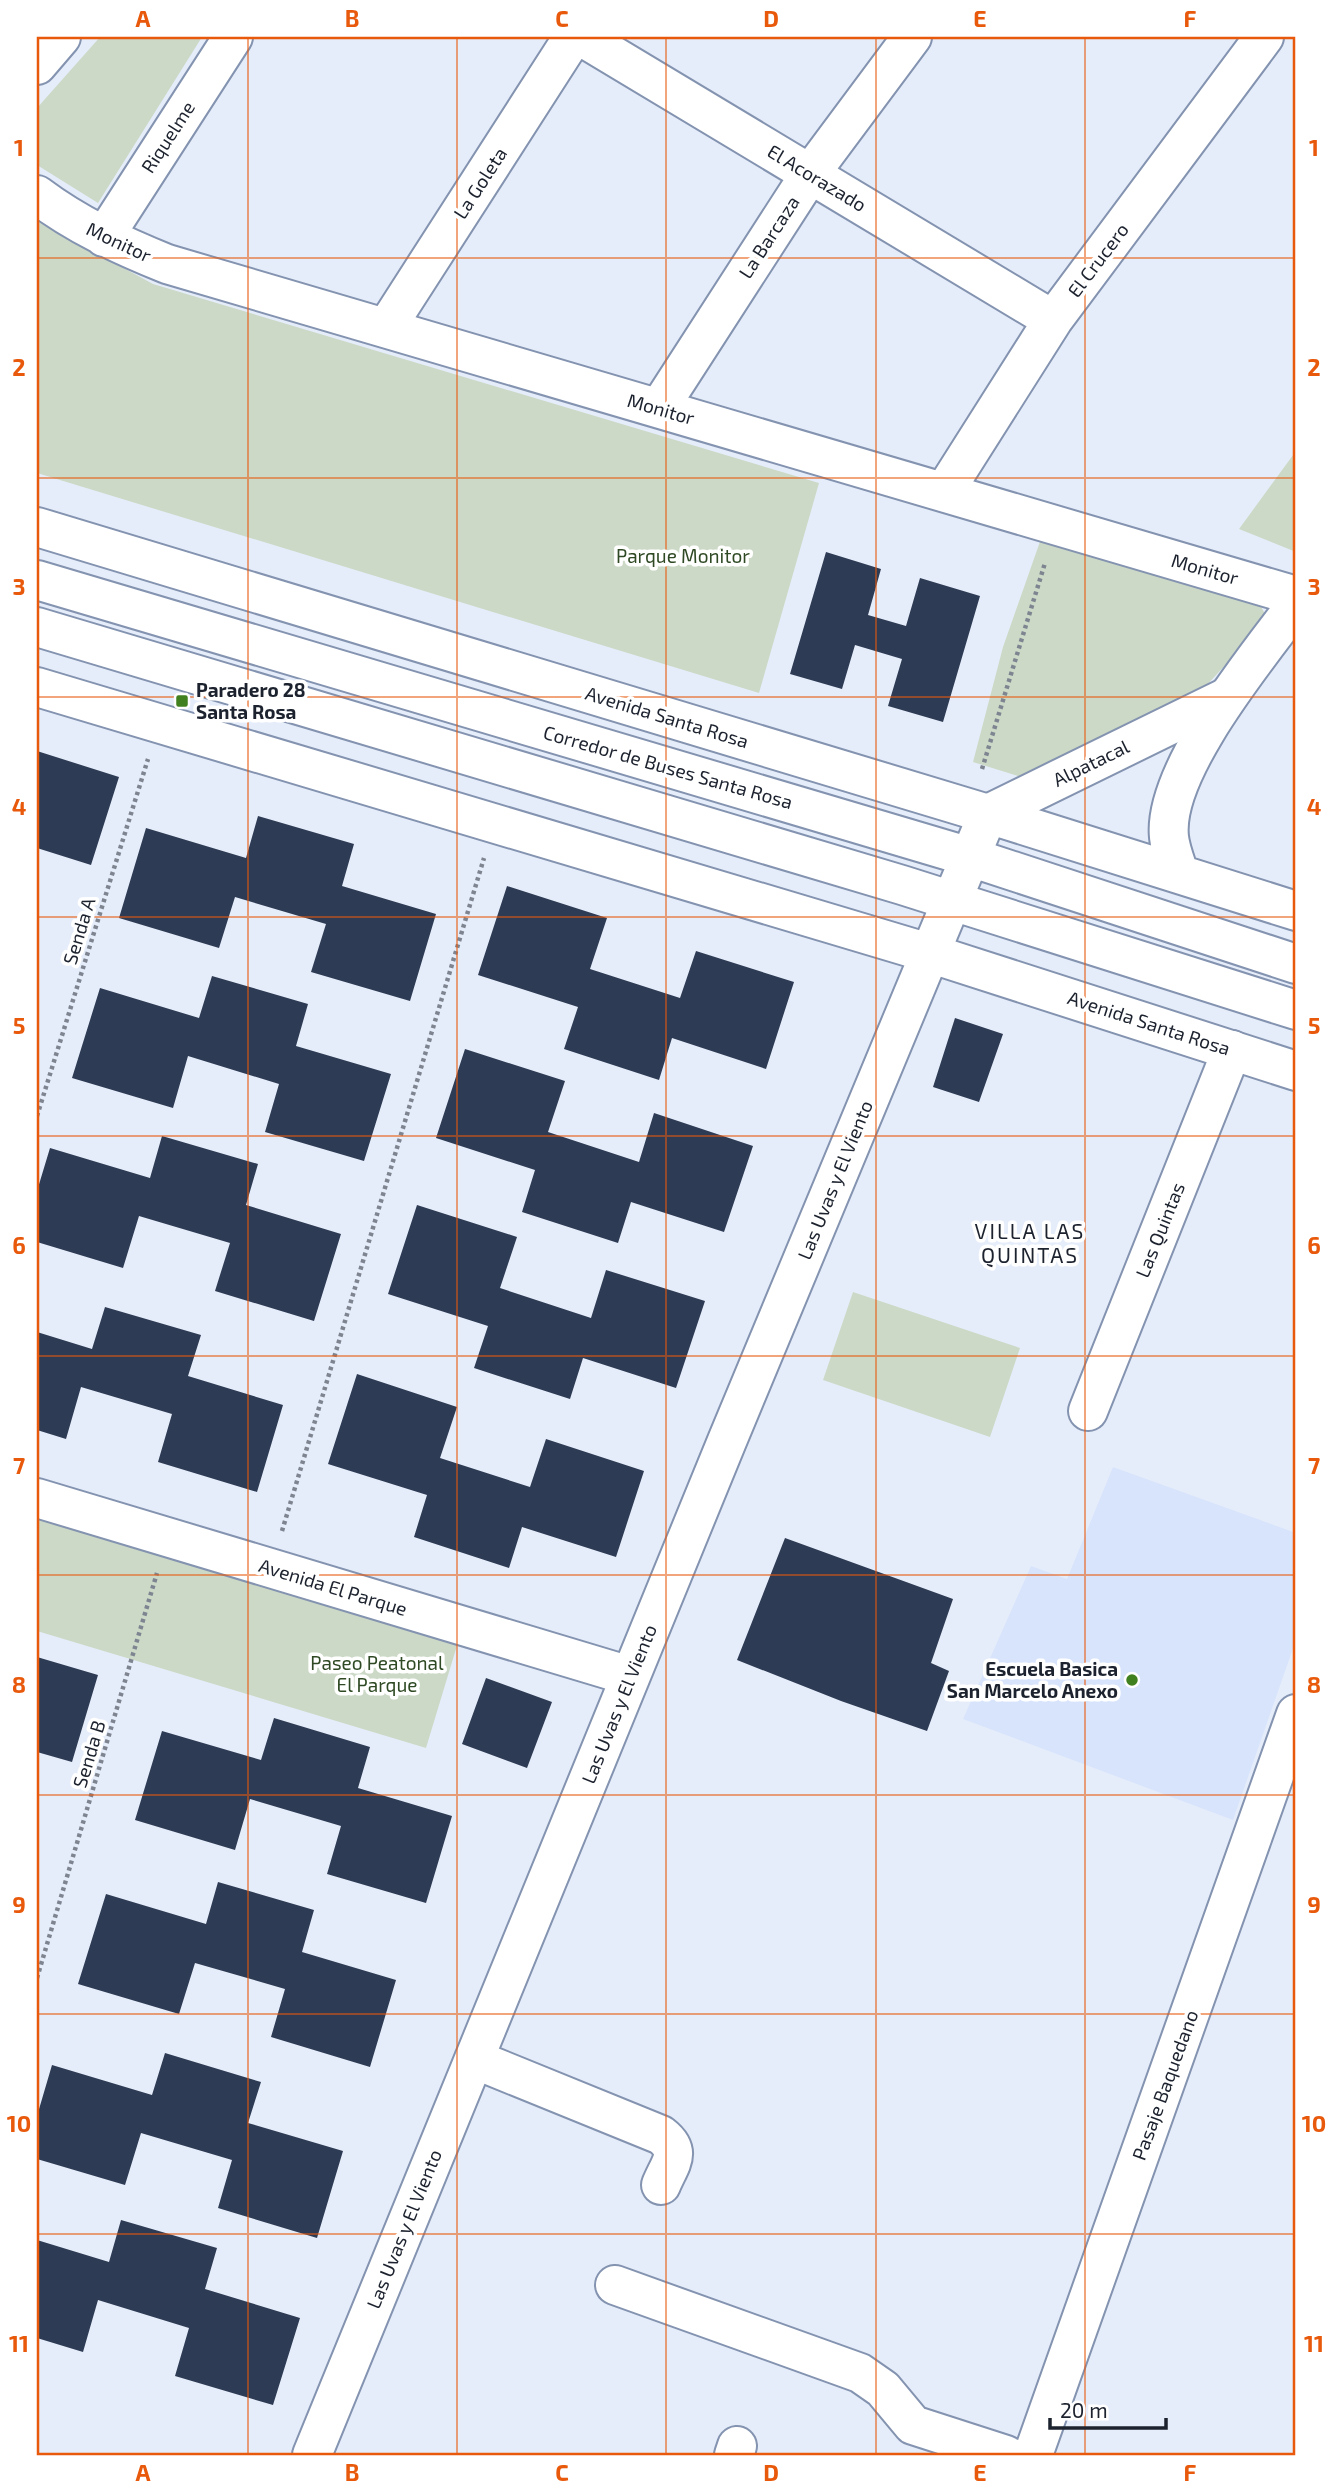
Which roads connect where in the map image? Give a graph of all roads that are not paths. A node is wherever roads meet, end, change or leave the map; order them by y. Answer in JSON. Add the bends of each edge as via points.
{"nodes":[{"id":1,"x":61,"y":37,"type":"edge"},
{"id":2,"x":233,"y":37,"type":"edge"},
{"id":3,"x":573,"y":37,"type":"edge"},
{"id":4,"x":582,"y":37,"type":"edge"},
{"id":5,"x":912,"y":37,"type":"edge"},
{"id":6,"x":1265,"y":37,"type":"edge"},
{"id":7,"x":37,"y":65,"type":"edge"},
{"id":8,"x":810,"y":174,"type":"junction"},
{"id":9,"x":37,"y":195,"type":"edge"},
{"id":10,"x":104,"y":237,"type":"junction"},
{"id":11,"x":1053,"y":320,"type":"junction"},
{"id":12,"x":386,"y":328,"type":"junction"},
{"id":13,"x":659,"y":408,"type":"junction"},
{"id":14,"x":944,"y":492,"type":"junction"},
{"id":15,"x":37,"y":527,"type":"edge"},
{"id":16,"x":37,"y":580,"type":"edge"},
{"id":17,"x":1296,"y":596,"type":"edge"},
{"id":18,"x":1296,"y":605,"type":"edge"},
{"id":19,"x":37,"y":627,"type":"edge"},
{"id":20,"x":37,"y":687,"type":"edge"},
{"id":21,"x":1227,"y":697,"type":"junction"},
{"id":22,"x":988,"y":814,"type":"junction"},
{"id":23,"x":970,"y":857,"type":"junction"},
{"id":24,"x":1179,"y":873,"type":"junction"},
{"id":25,"x":952,"y":900,"type":"junction"},
{"id":26,"x":1296,"y":911,"type":"edge"},
{"id":27,"x":929,"y":953,"type":"junction"},
{"id":28,"x":1296,"y":964,"type":"edge"},
{"id":29,"x":1296,"y":1010,"type":"edge"},
{"id":30,"x":1232,"y":1050,"type":"junction"},
{"id":31,"x":1296,"y":1071,"type":"edge"},
{"id":32,"x":1088,"y":1411,"type":"dead end"},
{"id":33,"x":37,"y":1498,"type":"edge"},
{"id":34,"x":630,"y":1676,"type":"junction"},
{"id":35,"x":1296,"y":1714,"type":"edge"},
{"id":36,"x":474,"y":2059,"type":"junction"},
{"id":37,"x":661,"y":2185,"type":"dead end"},
{"id":38,"x":615,"y":2285,"type":"dead end"},
{"id":39,"x":312,"y":2455,"type":"edge"},
{"id":40,"x":1006,"y":2455,"type":"edge"},
{"id":41,"x":1033,"y":2455,"type":"edge"}],
"edges":[{"from":1,"to":7,"type":"street"},
{"from":2,"to":10,"type":"street","name":"Riquelme"},
{"from":3,"to":12,"type":"street","name":"La Goleta"},
{"from":4,"to":8,"type":"street","name":"El Acorazado"},
{"from":5,"to":8,"type":"street","name":"La Barcaza"},
{"from":6,"to":11,"type":"street","name":"El Crucero"},
{"from":8,"to":11,"type":"street","name":"El Acorazado"},
{"from":8,"to":13,"type":"street","name":"La Barcaza"},
{"from":9,"to":10,"type":"street","name":"Monitor"},
{"from":10,"to":12,"type":"street","name":"Monitor","via":[[167,264]]},
{"from":11,"to":14,"type":"street","name":"El Crucero"},
{"from":12,"to":13,"type":"street","name":"Monitor"},
{"from":13,"to":14,"type":"street","name":"Monitor"},
{"from":14,"to":17,"type":"street","name":"Monitor"},
{"from":15,"to":22,"type":"street","name":"Avenida Santa Rosa"},
{"from":16,"to":23,"type":"street","name":"Corredor de Buses Santa Rosa"},
{"from":18,"to":21,"type":"street","name":"Alpatacal"},
{"from":19,"to":25,"type":"street"},
{"from":20,"to":27,"type":"street","name":"Avenida Santa Rosa"},
{"from":21,"to":22,"type":"street","name":"Alpatacal"},
{"from":21,"to":24,"type":"street","via":[[1196,748],[1172,806],[1169,838]]},
{"from":22,"to":23,"type":"street"},
{"from":22,"to":24,"type":"street","name":"Avenida Santa Rosa"},
{"from":23,"to":25,"type":"street"},
{"from":23,"to":28,"type":"street","name":"Corredor de Buses Santa Rosa"},
{"from":24,"to":26,"type":"street","name":"Avenida Santa Rosa"},
{"from":25,"to":27,"type":"street"},
{"from":25,"to":29,"type":"street"},
{"from":27,"to":30,"type":"street","name":"Avenida Santa Rosa"},
{"from":27,"to":34,"type":"street","name":"Las Uvas y El Viento"},
{"from":30,"to":31,"type":"street","name":"Avenida Santa Rosa"},
{"from":30,"to":32,"type":"street","name":"Las Quintas"},
{"from":33,"to":34,"type":"street","name":"Avenida El Parque"},
{"from":34,"to":36,"type":"street","name":"Las Uvas y El Viento"},
{"from":35,"to":41,"type":"street","name":"Pasaje Baquedano"},
{"from":36,"to":37,"type":"street","via":[[661,2134],[672,2143],[674,2153]]},
{"from":36,"to":39,"type":"street","name":"Las Uvas y El Viento"},
{"from":38,"to":40,"type":"street","via":[[860,2373],[884,2389],[913,2425]]}]}
